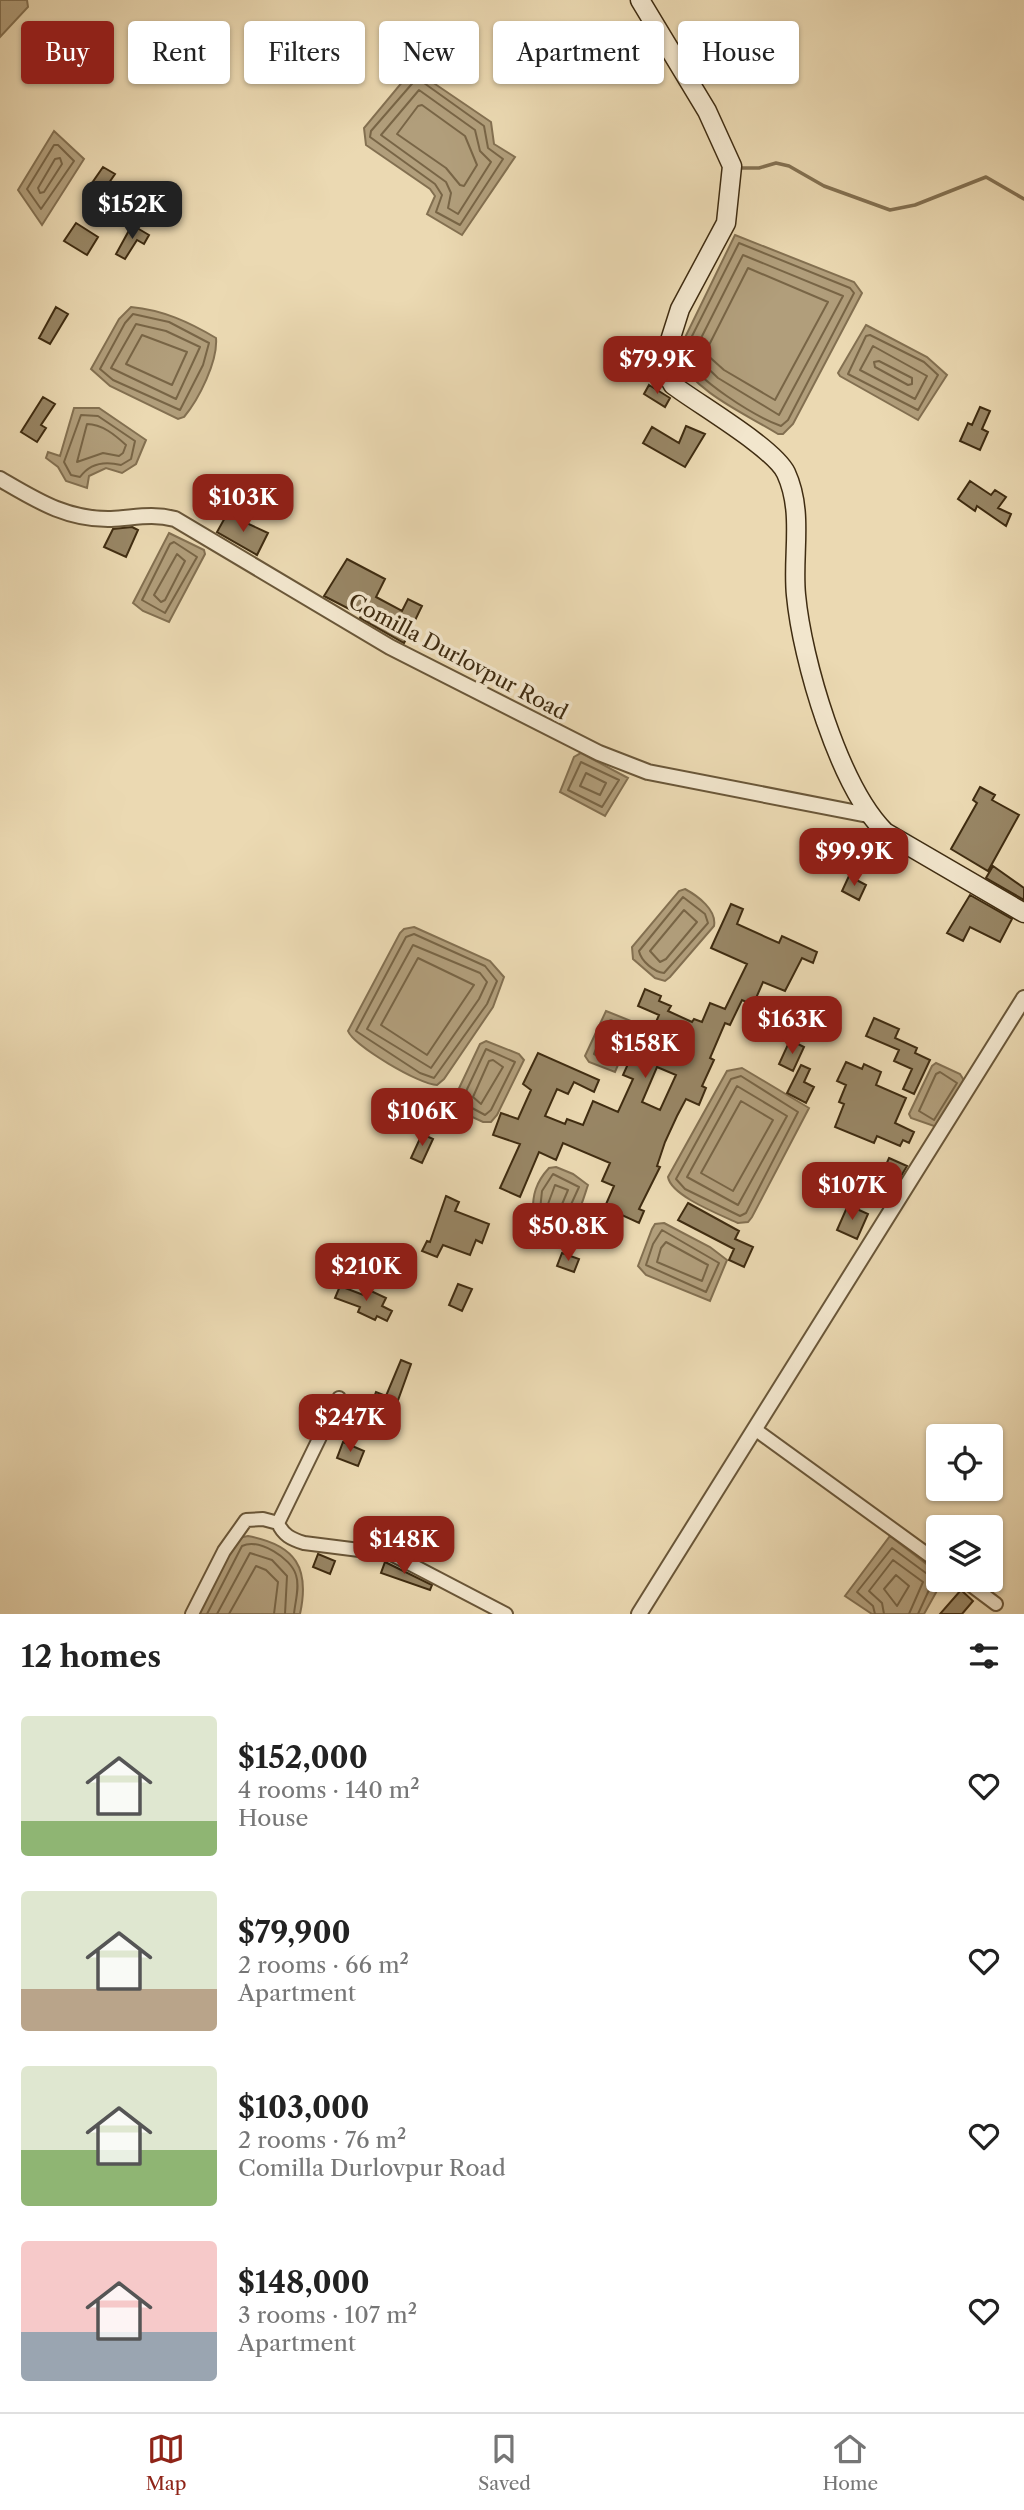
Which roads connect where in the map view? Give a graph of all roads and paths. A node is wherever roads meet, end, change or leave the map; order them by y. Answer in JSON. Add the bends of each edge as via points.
{"nodes":[{"id":1,"x":640,"y":0,"type":"edge"},
{"id":2,"x":0,"y":479,"type":"edge"},
{"id":3,"x":868,"y":815,"type":"junction"},
{"id":4,"x":1024,"y":913,"type":"edge"},
{"id":5,"x":1024,"y":998,"type":"edge"},
{"id":6,"x":340,"y":1398,"type":"dead end"},
{"id":7,"x":757,"y":1430,"type":"junction"},
{"id":8,"x":278,"y":1523,"type":"junction"},
{"id":9,"x":926,"y":1553,"type":"edge"},
{"id":10,"x":980,"y":1592,"type":"edge"},
{"id":11,"x":996,"y":1604,"type":"dead end"},
{"id":12,"x":192,"y":1614,"type":"edge"},
{"id":13,"x":506,"y":1614,"type":"edge"},
{"id":14,"x":639,"y":1614,"type":"edge"}],
"edges":[{"from":1,"to":3,"type":"main road","via":[[707,111],[732,166],[726,223],[680,309],[665,371],[673,385],[764,450],[785,471],[798,536],[799,619],[824,715]]},
{"from":2,"to":3,"type":"street","name":"Comilla Durlovpur Road","via":[[47,507],[80,517],[146,514],[175,519],[390,647],[572,741],[648,772]]},
{"from":3,"to":4,"type":"main road","via":[[885,832]]},
{"from":5,"to":7,"type":"street"},
{"from":6,"to":8,"type":"street"},
{"from":7,"to":9,"type":"street"},
{"from":7,"to":14,"type":"street"},
{"from":8,"to":12,"type":"street","via":[[246,1521],[224,1551]]},
{"from":8,"to":13,"type":"street","via":[[291,1539],[304,1543],[391,1554]]},
{"from":10,"to":11,"type":"street"}]}
